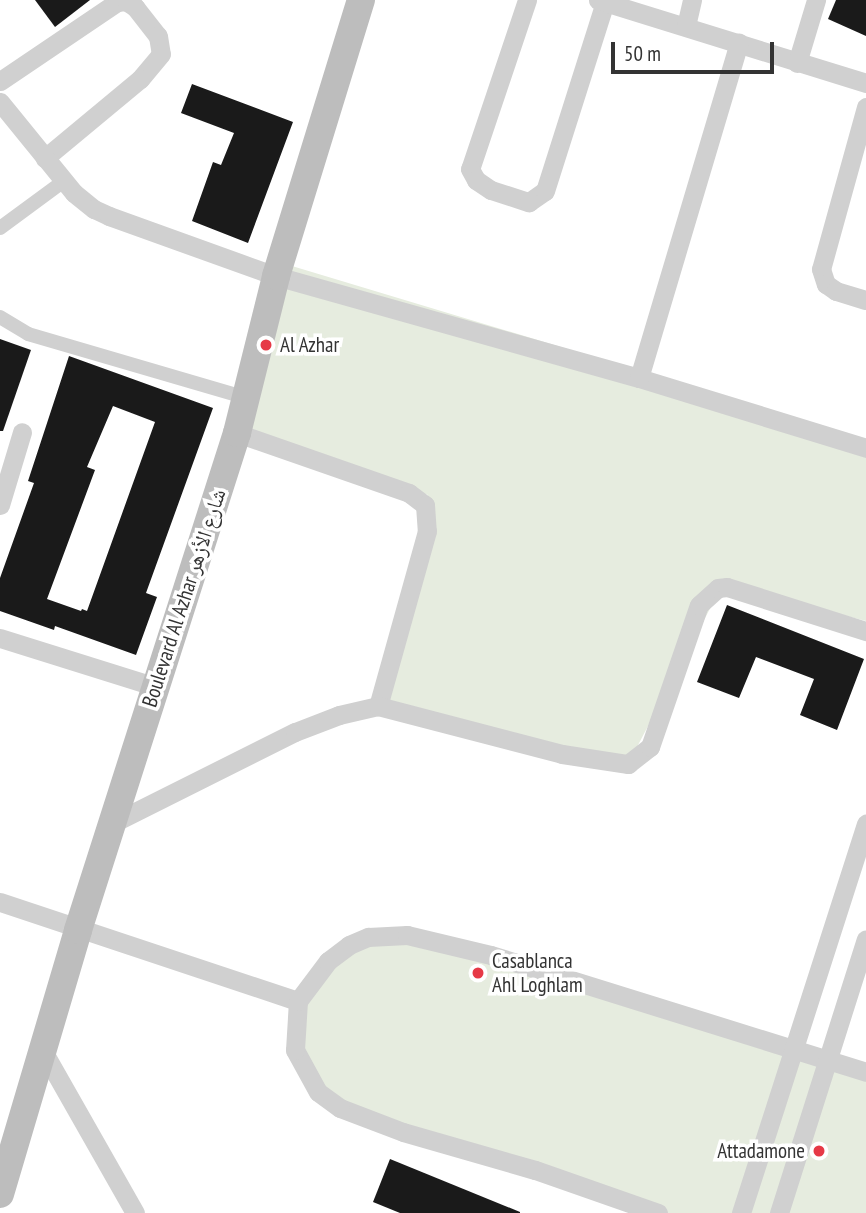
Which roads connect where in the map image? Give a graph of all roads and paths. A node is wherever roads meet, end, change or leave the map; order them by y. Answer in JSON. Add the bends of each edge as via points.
{"nodes":[{"id":1,"x":361,"y":0,"type":"edge"},
{"id":2,"x":527,"y":0,"type":"edge"},
{"id":3,"x":692,"y":0,"type":"edge"},
{"id":4,"x":817,"y":0,"type":"edge"},
{"id":5,"x":602,"y":1,"type":"edge"},
{"id":6,"x":686,"y":26,"type":"junction"},
{"id":7,"x":739,"y":43,"type":"junction"},
{"id":8,"x":797,"y":63,"type":"junction"},
{"id":9,"x":0,"y":81,"type":"edge"},
{"id":10,"x":866,"y":83,"type":"edge"},
{"id":11,"x":0,"y":102,"type":"edge"},
{"id":12,"x":866,"y":107,"type":"edge"},
{"id":13,"x":45,"y":158,"type":"junction"},
{"id":14,"x":64,"y":181,"type":"junction"},
{"id":15,"x":0,"y":228,"type":"edge"},
{"id":16,"x":276,"y":276,"type":"junction"},
{"id":17,"x":866,"y":300,"type":"edge"},
{"id":18,"x":0,"y":317,"type":"edge"},
{"id":19,"x":639,"y":378,"type":"junction"},
{"id":20,"x":244,"y":397,"type":"junction"},
{"id":21,"x":22,"y":432,"type":"dead end"},
{"id":22,"x":237,"y":433,"type":"junction"},
{"id":23,"x":866,"y":448,"type":"edge"},
{"id":24,"x":0,"y":505,"type":"edge"},
{"id":25,"x":866,"y":631,"type":"edge"},
{"id":26,"x":0,"y":638,"type":"edge"},
{"id":27,"x":156,"y":687,"type":"junction"},
{"id":28,"x":378,"y":706,"type":"junction"},
{"id":29,"x":115,"y":822,"type":"junction"},
{"id":30,"x":866,"y":824,"type":"edge"},
{"id":31,"x":0,"y":902,"type":"edge"},
{"id":32,"x":78,"y":930,"type":"junction"},
{"id":33,"x":866,"y":939,"type":"edge"},
{"id":34,"x":298,"y":1001,"type":"junction"},
{"id":35,"x":795,"y":1050,"type":"junction"},
{"id":36,"x":43,"y":1051,"type":"junction"},
{"id":37,"x":828,"y":1060,"type":"junction"},
{"id":38,"x":866,"y":1072,"type":"edge"},
{"id":39,"x":0,"y":1194,"type":"edge"},
{"id":40,"x":135,"y":1213,"type":"edge"},
{"id":41,"x":658,"y":1213,"type":"edge"},
{"id":42,"x":741,"y":1213,"type":"edge"},
{"id":43,"x":779,"y":1213,"type":"edge"}],
"edges":[{"from":1,"to":16,"type":"main road","name":"Boulevard Al Azhar شارع الأزهر"},
{"from":2,"to":5,"type":"street","via":[[470,169],[476,180],[491,190],[529,202],[544,191]]},
{"from":3,"to":6,"type":"street"},
{"from":4,"to":8,"type":"street"},
{"from":5,"to":6,"type":"street"},
{"from":6,"to":7,"type":"street"},
{"from":7,"to":8,"type":"street"},
{"from":7,"to":19,"type":"street"},
{"from":8,"to":10,"type":"street"},
{"from":9,"to":13,"type":"street","via":[[117,2],[135,7],[158,36],[161,54],[140,79]]},
{"from":11,"to":13,"type":"street"},
{"from":12,"to":17,"type":"street","via":[[821,270],[826,284],[836,291]]},
{"from":13,"to":14,"type":"street"},
{"from":14,"to":15,"type":"street"},
{"from":14,"to":16,"type":"street","via":[[94,209]]},
{"from":16,"to":19,"type":"street"},
{"from":16,"to":20,"type":"main road","name":"Boulevard Al Azhar شارع الأزهر"},
{"from":18,"to":20,"type":"street","via":[[28,334]]},
{"from":19,"to":23,"type":"street"},
{"from":20,"to":22,"type":"main road","name":"Boulevard Al Azhar شارع الأزهر"},
{"from":21,"to":24,"type":"street"},
{"from":22,"to":27,"type":"main road","name":"Boulevard Al Azhar شارع الأزهر"},
{"from":22,"to":28,"type":"street","via":[[409,493],[425,505],[427,531]]},
{"from":25,"to":28,"type":"street","via":[[727,587],[713,590],[699,605],[650,747],[628,764],[562,754]]},
{"from":26,"to":27,"type":"street"},
{"from":27,"to":29,"type":"main road","name":"Boulevard Al Azhar شارع الأزهر"},
{"from":28,"to":29,"type":"street","via":[[295,732]]},
{"from":29,"to":32,"type":"main road","name":"Boulevard Al Azhar شارع الأزهر"},
{"from":30,"to":35,"type":"street"},
{"from":31,"to":32,"type":"street"},
{"from":32,"to":34,"type":"street"},
{"from":32,"to":36,"type":"main road","name":"Boulevard Al Azhar شارع الأزهر"},
{"from":33,"to":37,"type":"street"},
{"from":34,"to":35,"type":"street","via":[[328,961],[349,945],[368,937],[407,935],[491,955]]},
{"from":34,"to":41,"type":"street","via":[[295,1050],[318,1091],[340,1108]]},
{"from":35,"to":37,"type":"street"},
{"from":35,"to":42,"type":"street"},
{"from":36,"to":39,"type":"main road","name":"Boulevard Al Azhar شارع الأزهر"},
{"from":36,"to":40,"type":"street"},
{"from":37,"to":38,"type":"street"},
{"from":37,"to":43,"type":"street"}]}
